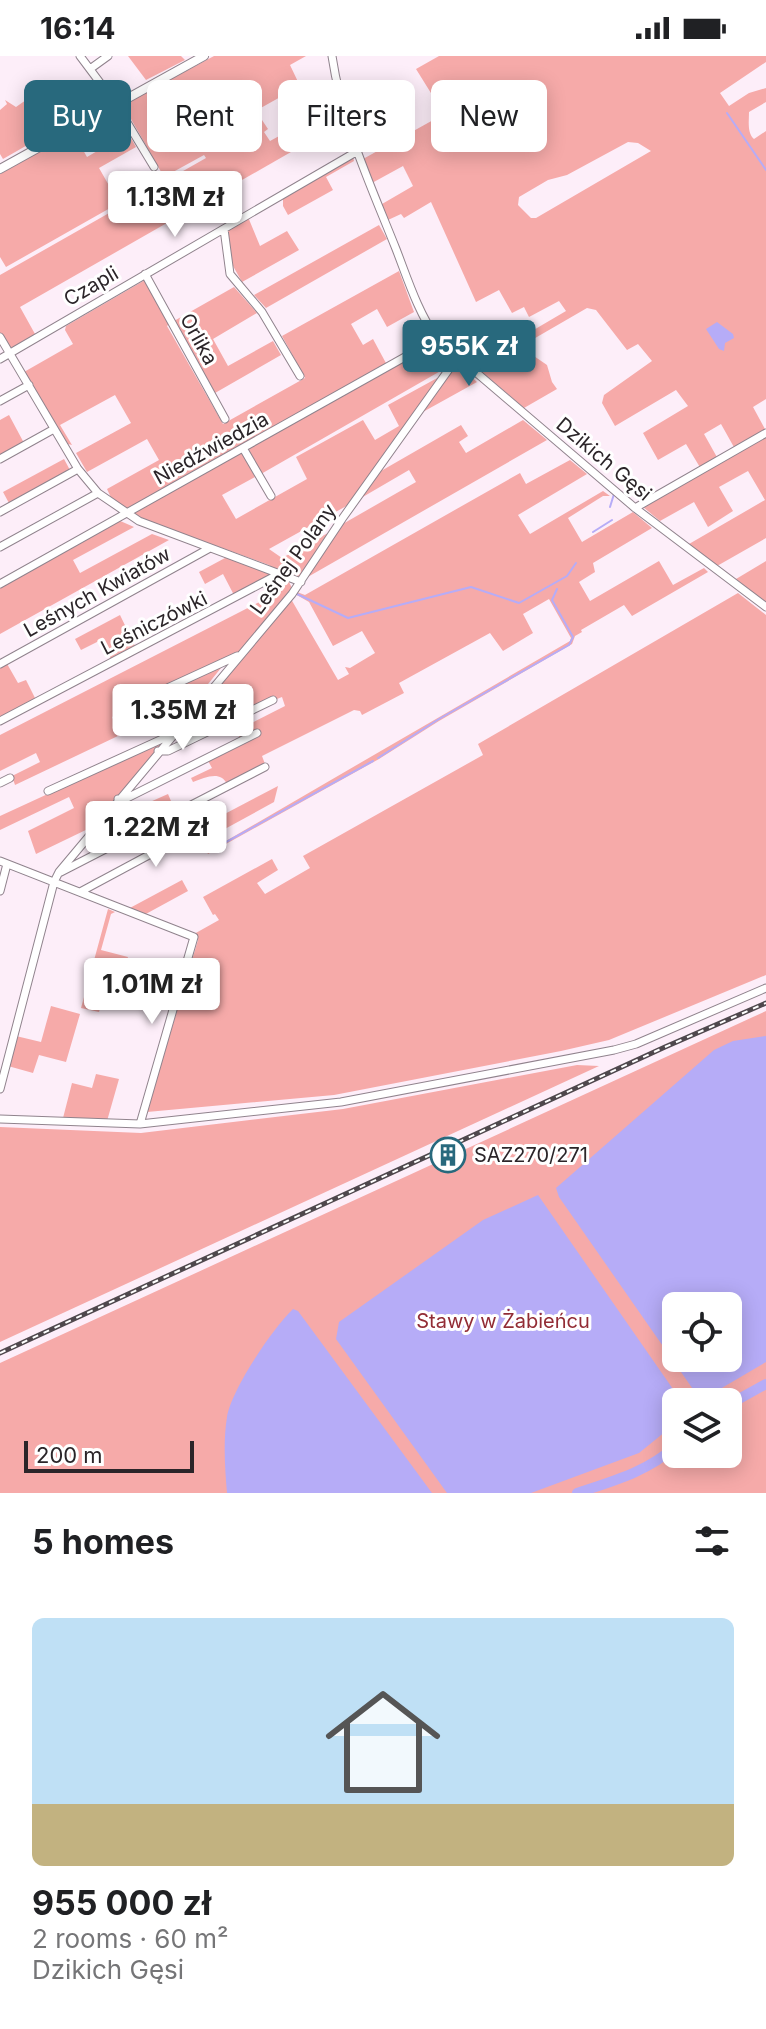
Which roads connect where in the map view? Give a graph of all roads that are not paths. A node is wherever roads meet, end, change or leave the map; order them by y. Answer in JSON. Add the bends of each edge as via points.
{"nodes":[{"id":1,"x":80,"y":56,"type":"edge"},
{"id":2,"x":108,"y":56,"type":"edge"},
{"id":3,"x":204,"y":56,"type":"edge"},
{"id":4,"x":332,"y":56,"type":"edge"},
{"id":5,"x":90,"y":69,"type":"junction"},
{"id":6,"x":98,"y":80,"type":"edge"},
{"id":7,"x":337,"y":80,"type":"edge"},
{"id":8,"x":131,"y":96,"type":"edge"},
{"id":9,"x":131,"y":129,"type":"edge"},
{"id":10,"x":30,"y":152,"type":"edge"},
{"id":11,"x":356,"y":152,"type":"joint"},
{"id":12,"x":154,"y":167,"type":"dead end"},
{"id":13,"x":0,"y":169,"type":"edge"},
{"id":14,"x":224,"y":229,"type":"junction"},
{"id":15,"x":145,"y":274,"type":"junction"},
{"id":16,"x":0,"y":337,"type":"edge"},
{"id":17,"x":437,"y":339,"type":"junction"},
{"id":18,"x":9,"y":353,"type":"junction"},
{"id":19,"x":457,"y":358,"type":"junction"},
{"id":20,"x":0,"y":359,"type":"edge"},
{"id":21,"x":300,"y":376,"type":"dead end"},
{"id":22,"x":29,"y":385,"type":"junction"},
{"id":23,"x":0,"y":401,"type":"edge"},
{"id":24,"x":225,"y":419,"type":"dead end"},
{"id":25,"x":54,"y":429,"type":"junction"},
{"id":26,"x":766,"y":433,"type":"edge"},
{"id":27,"x":243,"y":448,"type":"junction"},
{"id":28,"x":0,"y":459,"type":"edge"},
{"id":29,"x":78,"y":469,"type":"junction"},
{"id":30,"x":98,"y":493,"type":"junction"},
{"id":31,"x":271,"y":496,"type":"dead end"},
{"id":32,"x":635,"y":508,"type":"junction"},
{"id":33,"x":0,"y":512,"type":"edge"},
{"id":34,"x":125,"y":514,"type":"junction"},
{"id":35,"x":0,"y":547,"type":"edge"},
{"id":36,"x":210,"y":548,"type":"junction"},
{"id":37,"x":279,"y":574,"type":"junction"},
{"id":38,"x":301,"y":582,"type":"junction"},
{"id":39,"x":0,"y":584,"type":"edge"},
{"id":40,"x":766,"y":607,"type":"edge"},
{"id":41,"x":239,"y":655,"type":"junction"},
{"id":42,"x":0,"y":664,"type":"edge"},
{"id":43,"x":273,"y":700,"type":"dead end"},
{"id":44,"x":139,"y":701,"type":"dead end"},
{"id":45,"x":0,"y":721,"type":"edge"},
{"id":46,"x":257,"y":733,"type":"dead end"},
{"id":47,"x":173,"y":734,"type":"junction"},
{"id":48,"x":158,"y":751,"type":"junction"},
{"id":49,"x":265,"y":767,"type":"dead end"},
{"id":50,"x":10,"y":778,"type":"dead end"},
{"id":51,"x":0,"y":783,"type":"edge"},
{"id":52,"x":48,"y":791,"type":"dead end"},
{"id":53,"x":118,"y":799,"type":"junction"},
{"id":54,"x":216,"y":819,"type":"dead end"},
{"id":55,"x":4,"y":863,"type":"edge"},
{"id":56,"x":59,"y":872,"type":"junction"},
{"id":57,"x":54,"y":882,"type":"junction"},
{"id":58,"x":0,"y":891,"type":"edge"},
{"id":59,"x":80,"y":892,"type":"junction"},
{"id":60,"x":766,"y":988,"type":"edge"},
{"id":61,"x":0,"y":1089,"type":"edge"},
{"id":62,"x":0,"y":1119,"type":"edge"},
{"id":63,"x":140,"y":1124,"type":"junction"}],
"edges":[{"from":1,"to":5,"type":"street"},
{"from":2,"to":5,"type":"street"},
{"from":3,"to":8,"type":"main road"},
{"from":4,"to":7,"type":"street","name":"Dzikich Gęsi"},
{"from":5,"to":6,"type":"street"},
{"from":9,"to":12,"type":"street"},
{"from":10,"to":13,"type":"main road"},
{"from":11,"to":14,"type":"street","name":"Czapli"},
{"from":11,"to":17,"type":"street","name":"Dzikich Gęsi"},
{"from":14,"to":15,"type":"street","name":"Czapli"},
{"from":14,"to":21,"type":"street","via":[[230,274],[262,312]]},
{"from":15,"to":18,"type":"street","name":"Czapli"},
{"from":15,"to":24,"type":"street","name":"Orlika"},
{"from":16,"to":18,"type":"street"},
{"from":17,"to":19,"type":"street","name":"Dzikich Gęsi"},
{"from":17,"to":27,"type":"street","name":"Niedźwiedzia"},
{"from":18,"to":20,"type":"street","name":"Czapli"},
{"from":18,"to":22,"type":"street"},
{"from":19,"to":32,"type":"street","name":"Dzikich Gęsi"},
{"from":19,"to":38,"type":"street","name":"Leśnej Polany"},
{"from":22,"to":23,"type":"street"},
{"from":22,"to":25,"type":"street"},
{"from":25,"to":28,"type":"street"},
{"from":25,"to":29,"type":"street"},
{"from":26,"to":32,"type":"street"},
{"from":27,"to":31,"type":"street"},
{"from":27,"to":34,"type":"street","name":"Niedźwiedzia"},
{"from":29,"to":30,"type":"street"},
{"from":29,"to":33,"type":"street"},
{"from":30,"to":34,"type":"street"},
{"from":30,"to":35,"type":"street"},
{"from":32,"to":40,"type":"street","name":"Dzikich Gęsi"},
{"from":34,"to":36,"type":"street"},
{"from":34,"to":39,"type":"street","name":"Niedźwiedzia"},
{"from":36,"to":37,"type":"street"},
{"from":36,"to":42,"type":"street","name":"Leśnych Kwiatów"},
{"from":37,"to":38,"type":"street"},
{"from":37,"to":45,"type":"street","name":"Leśniczówki"},
{"from":38,"to":41,"type":"street","name":"Leśnej Polany"},
{"from":41,"to":44,"type":"street"},
{"from":41,"to":47,"type":"street","name":"Leśnej Polany"},
{"from":43,"to":48,"type":"street","via":[[168,751]]},
{"from":46,"to":53,"type":"street"},
{"from":47,"to":48,"type":"street","name":"Leśnej Polany"},
{"from":47,"to":52,"type":"street"},
{"from":48,"to":53,"type":"street","name":"Leśnej Polany"},
{"from":49,"to":56,"type":"street"},
{"from":50,"to":51,"type":"street"},
{"from":53,"to":56,"type":"street","name":"Leśnej Polany"},
{"from":54,"to":59,"type":"street"},
{"from":55,"to":57,"type":"street"},
{"from":55,"to":58,"type":"street"},
{"from":56,"to":57,"type":"street","name":"Leśnej Polany"},
{"from":57,"to":59,"type":"street"},
{"from":57,"to":61,"type":"street","name":"Leśnej Polany"},
{"from":59,"to":63,"type":"street","via":[[194,937]]},
{"from":60,"to":63,"type":"street","via":[[636,1044],[596,1055],[341,1102]]},
{"from":62,"to":63,"type":"street"}]}
